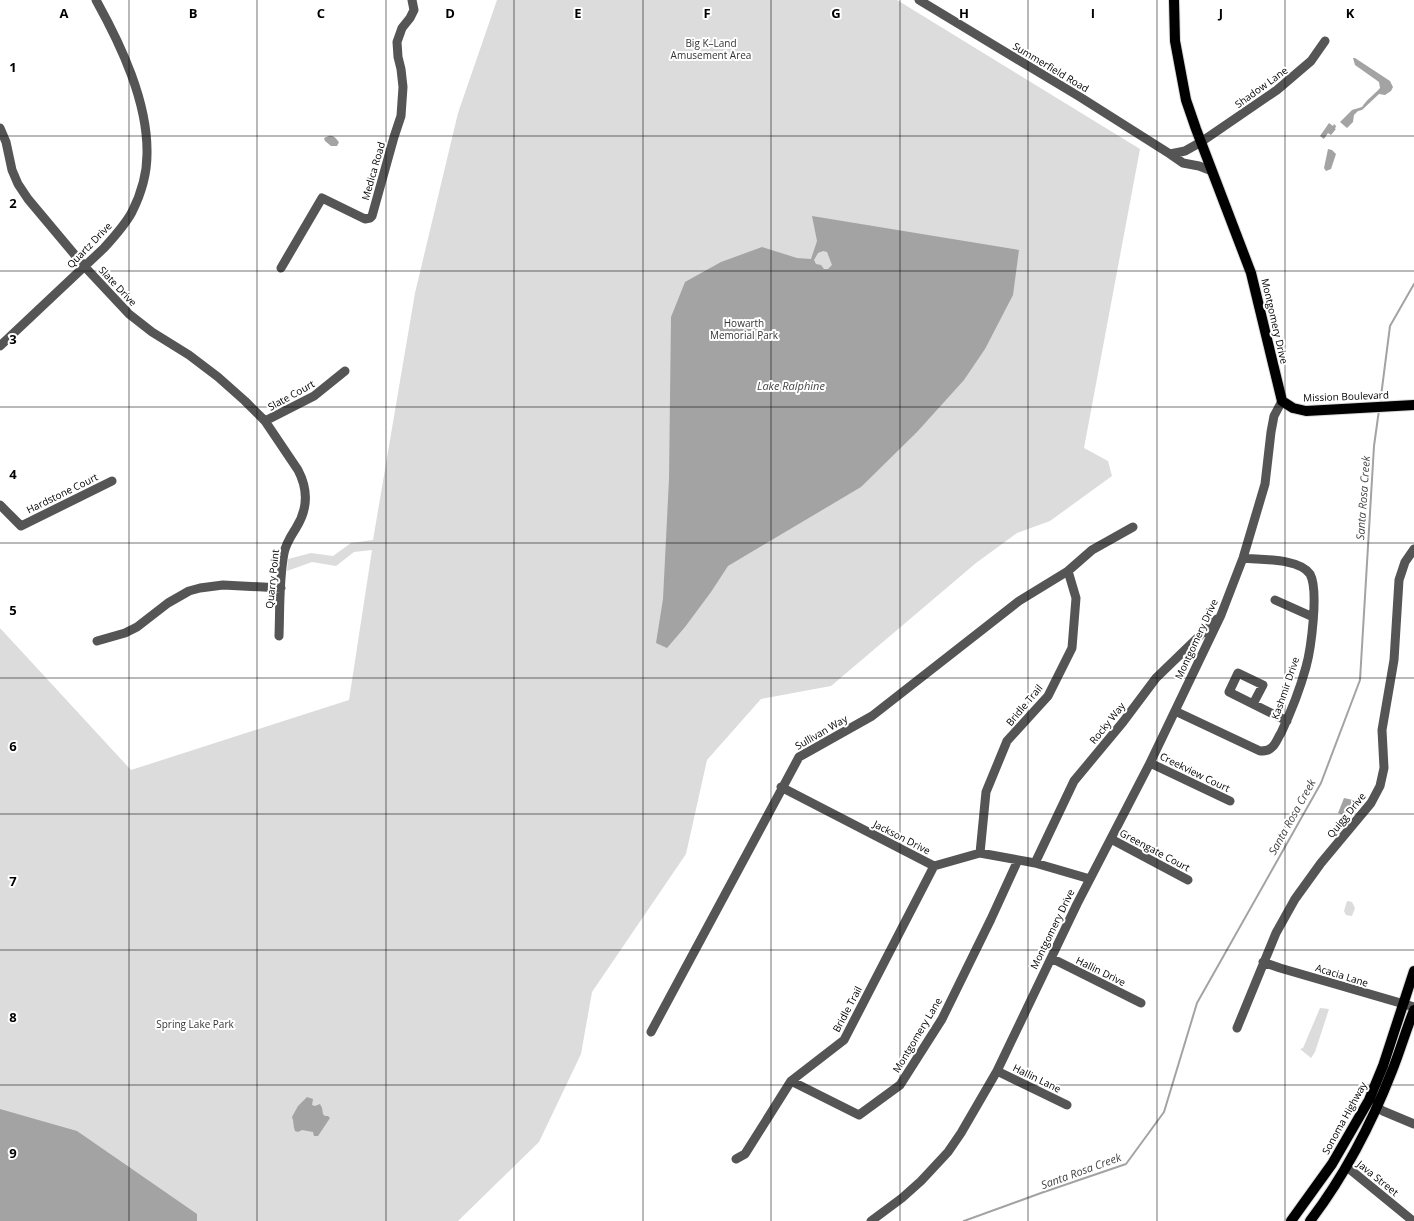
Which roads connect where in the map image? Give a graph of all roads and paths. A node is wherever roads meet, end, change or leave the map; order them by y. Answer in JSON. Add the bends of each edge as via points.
{"nodes":[{"id":1,"x":96,"y":0,"type":"edge"},
{"id":2,"x":412,"y":0,"type":"edge"},
{"id":3,"x":919,"y":0,"type":"edge"},
{"id":4,"x":1174,"y":0,"type":"edge"},
{"id":5,"x":1325,"y":41,"type":"dead end"},
{"id":6,"x":0,"y":128,"type":"edge"},
{"id":7,"x":1201,"y":142,"type":"junction"},
{"id":8,"x":1170,"y":154,"type":"junction"},
{"id":9,"x":1212,"y":171,"type":"junction"},
{"id":10,"x":85,"y":267,"type":"junction"},
{"id":11,"x":281,"y":268,"type":"dead end"},
{"id":12,"x":0,"y":346,"type":"edge"},
{"id":13,"x":345,"y":371,"type":"dead end"},
{"id":14,"x":1282,"y":401,"type":"junction"},
{"id":15,"x":1414,"y":405,"type":"edge"},
{"id":16,"x":265,"y":421,"type":"junction"},
{"id":17,"x":112,"y":481,"type":"dead end"},
{"id":18,"x":0,"y":505,"type":"edge"},
{"id":19,"x":1134,"y":527,"type":"dead end"},
{"id":20,"x":1414,"y":549,"type":"edge"},
{"id":21,"x":1243,"y":558,"type":"junction"},
{"id":22,"x":1068,"y":571,"type":"junction"},
{"id":23,"x":281,"y":588,"type":"junction"},
{"id":24,"x":1275,"y":600,"type":"dead end"},
{"id":25,"x":1221,"y":615,"type":"junction"},
{"id":26,"x":1313,"y":618,"type":"junction"},
{"id":27,"x":279,"y":636,"type":"dead end"},
{"id":28,"x":97,"y":641,"type":"dead end"},
{"id":29,"x":1254,"y":704,"type":"dead end"},
{"id":30,"x":1175,"y":712,"type":"junction"},
{"id":31,"x":1287,"y":721,"type":"junction"},
{"id":32,"x":1150,"y":763,"type":"junction"},
{"id":33,"x":782,"y":787,"type":"junction"},
{"id":34,"x":1230,"y":801,"type":"dead end"},
{"id":35,"x":1111,"y":839,"type":"junction"},
{"id":36,"x":980,"y":853,"type":"junction"},
{"id":37,"x":1018,"y":860,"type":"junction"},
{"id":38,"x":1035,"y":863,"type":"junction"},
{"id":39,"x":934,"y":866,"type":"junction"},
{"id":40,"x":1090,"y":879,"type":"junction"},
{"id":41,"x":1188,"y":880,"type":"dead end"},
{"id":42,"x":1051,"y":958,"type":"junction"},
{"id":43,"x":1264,"y":962,"type":"junction"},
{"id":44,"x":1414,"y":971,"type":"edge"},
{"id":45,"x":1141,"y":1003,"type":"dead end"},
{"id":46,"x":1411,"y":1007,"type":"edge"},
{"id":47,"x":1237,"y":1028,"type":"dead end"},
{"id":48,"x":651,"y":1032,"type":"dead end"},
{"id":49,"x":997,"y":1071,"type":"junction"},
{"id":50,"x":791,"y":1081,"type":"junction"},
{"id":51,"x":1067,"y":1105,"type":"dead end"},
{"id":52,"x":1377,"y":1107,"type":"junction"},
{"id":53,"x":1414,"y":1124,"type":"edge"},
{"id":54,"x":736,"y":1159,"type":"dead end"},
{"id":55,"x":1347,"y":1167,"type":"junction"},
{"id":56,"x":871,"y":1221,"type":"edge"},
{"id":57,"x":1291,"y":1221,"type":"edge"},
{"id":58,"x":1310,"y":1221,"type":"edge"},
{"id":59,"x":1413,"y":1221,"type":"edge"}],
"edges":[{"from":1,"to":10,"type":"street","name":"Quartz Drive","via":[[110,25],[136,90],[145,123],[147,155],[146,173],[131,214],[115,236]]},
{"from":2,"to":11,"type":"street","name":"Medica Road","via":[[414,10],[402,28],[397,42],[403,87],[401,116],[372,216],[366,218],[322,198]]},
{"from":3,"to":8,"type":"street","name":"Summerfield Road"},
{"from":4,"to":7,"type":"main road","name":"Montgomery Drive","via":[[1175,41],[1181,75],[1186,100]]},
{"from":5,"to":7,"type":"street","name":"Shadow Lane","via":[[1311,61],[1277,90]]},
{"from":6,"to":10,"type":"street","name":"Slate Drive","via":[[18,184]]},
{"from":7,"to":8,"type":"street"},
{"from":7,"to":9,"type":"main road","name":"Montgomery Drive"},
{"from":8,"to":9,"type":"street","name":"Summerfield Road","via":[[1183,163]]},
{"from":9,"to":14,"type":"main road","name":"Montgomery Drive","via":[[1251,273]]},
{"from":10,"to":12,"type":"street","name":"Quartz Drive"},
{"from":10,"to":16,"type":"street","name":"Slate Drive","via":[[129,314],[218,377]]},
{"from":13,"to":16,"type":"street","name":"Slate Court","via":[[314,396]]},
{"from":14,"to":15,"type":"main road","name":"Mission Boulevard","via":[[1293,408],[1306,411]]},
{"from":14,"to":21,"type":"street","name":"Montgomery Drive","via":[[1274,416],[1265,484]]},
{"from":16,"to":23,"type":"street","name":"Quarry Point","via":[[293,461],[305,488],[304,509],[284,552]]},
{"from":17,"to":18,"type":"street","name":"Hardstone Court","via":[[21,526]]},
{"from":19,"to":22,"type":"street","name":"Sullivan Way","via":[[1092,550]]},
{"from":20,"to":43,"type":"street","name":"Quigg Drive","via":[[1405,562],[1399,580],[1394,660],[1382,730],[1384,768],[1380,786],[1371,803],[1295,899],[1276,933]]},
{"from":21,"to":25,"type":"street","name":"Montgomery Drive"},
{"from":21,"to":26,"type":"street","name":"Kashmir Drive","via":[[1289,562],[1304,568],[1310,574],[1313,583]]},
{"from":22,"to":33,"type":"street","name":"Sullivan Way","via":[[1019,602],[872,716],[798,757]]},
{"from":22,"to":36,"type":"street","name":"Bridle Trail","via":[[1076,598],[1072,648],[1048,696],[1007,741],[986,792]]},
{"from":23,"to":27,"type":"street","name":"Quarry Point"},
{"from":23,"to":28,"type":"street","via":[[211,585],[189,591],[168,603],[137,627]]},
{"from":24,"to":26,"type":"street"},
{"from":25,"to":30,"type":"street","name":"Montgomery Drive"},
{"from":25,"to":38,"type":"street","name":"Rocky Way","via":[[1156,678],[1074,781]]},
{"from":26,"to":31,"type":"street","name":"Kashmir Drive","via":[[1307,666]]},
{"from":29,"to":31,"type":"street"},
{"from":30,"to":31,"type":"street","name":"Kashmir Drive","via":[[1266,751],[1274,744]]},
{"from":30,"to":32,"type":"street","name":"Montgomery Drive"},
{"from":32,"to":34,"type":"street","name":"Creekview Court"},
{"from":32,"to":35,"type":"street","name":"Montgomery Drive"},
{"from":33,"to":39,"type":"street","name":"Jackson Drive"},
{"from":33,"to":48,"type":"street","name":"Sullivan Way"},
{"from":35,"to":40,"type":"street","name":"Montgomery Drive"},
{"from":35,"to":41,"type":"street","name":"Greengate Court"},
{"from":36,"to":37,"type":"street","name":"Jackson Drive"},
{"from":36,"to":39,"type":"street","name":"Jackson Drive"},
{"from":37,"to":38,"type":"street","name":"Jackson Drive"},
{"from":37,"to":50,"type":"street","name":"Montgomery Lane","via":[[942,1019],[900,1085],[859,1115]]},
{"from":38,"to":40,"type":"street","name":"Jackson Drive"},
{"from":39,"to":50,"type":"street","name":"Bridle Trail","via":[[844,1040]]},
{"from":40,"to":42,"type":"street","name":"Montgomery Drive"},
{"from":42,"to":45,"type":"street","name":"Hallin Drive"},
{"from":42,"to":49,"type":"street","name":"Montgomery Drive"},
{"from":43,"to":46,"type":"street","name":"Acacia Lane"},
{"from":43,"to":47,"type":"street","name":"Quigg Drive"},
{"from":44,"to":46,"type":"main road","name":"Sonoma Highway"},
{"from":46,"to":52,"type":"main road","name":"Sonoma Highway","via":[[1392,1071]]},
{"from":46,"to":57,"type":"main road","name":"Sonoma Highway","via":[[1369,1100],[1332,1164]]},
{"from":49,"to":51,"type":"street","name":"Hallin Lane"},
{"from":49,"to":56,"type":"street","name":"Montgomery Drive","via":[[948,1152],[921,1181]]},
{"from":50,"to":54,"type":"street","name":"Bridle Trail","via":[[746,1154]]},
{"from":52,"to":53,"type":"street"},
{"from":52,"to":55,"type":"main road","name":"Sonoma Highway"},
{"from":55,"to":58,"type":"main road","name":"Sonoma Highway"},
{"from":55,"to":59,"type":"street","name":"Java Street"}]}
